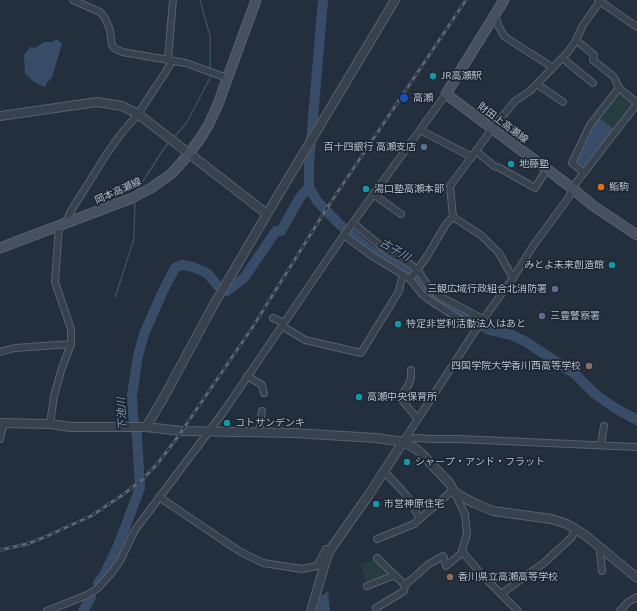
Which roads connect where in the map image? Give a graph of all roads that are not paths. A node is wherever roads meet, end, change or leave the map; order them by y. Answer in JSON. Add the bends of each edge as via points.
{"nodes":[{"id":1,"x":73,"y":0,"type":"edge"},
{"id":2,"x":173,"y":0,"type":"edge"},
{"id":3,"x":256,"y":0,"type":"edge"},
{"id":4,"x":395,"y":0,"type":"edge"},
{"id":5,"x":504,"y":0,"type":"edge"},
{"id":6,"x":600,"y":0,"type":"edge"},
{"id":7,"x":495,"y":15,"type":"junction"},
{"id":8,"x":637,"y":27,"type":"edge"},
{"id":9,"x":576,"y":40,"type":"junction"},
{"id":10,"x":562,"y":58,"type":"junction"},
{"id":11,"x":170,"y":60,"type":"junction"},
{"id":12,"x":552,"y":67,"type":"junction"},
{"id":13,"x":227,"y":78,"type":"junction"},
{"id":14,"x":593,"y":83,"type":"dead end"},
{"id":15,"x":537,"y":84,"type":"junction"},
{"id":16,"x":619,"y":88,"type":"junction"},
{"id":17,"x":446,"y":94,"type":"junction"},
{"id":18,"x":563,"y":102,"type":"dead end"},
{"id":19,"x":637,"y":103,"type":"edge"},
{"id":20,"x":138,"y":114,"type":"junction"},
{"id":21,"x":0,"y":116,"type":"edge"},
{"id":22,"x":492,"y":129,"type":"junction"},
{"id":23,"x":420,"y":130,"type":"junction"},
{"id":24,"x":476,"y":151,"type":"junction"},
{"id":25,"x":189,"y":154,"type":"junction"},
{"id":26,"x":472,"y":157,"type":"junction"},
{"id":27,"x":547,"y":169,"type":"junction"},
{"id":28,"x":584,"y":173,"type":"junction"},
{"id":29,"x":572,"y":188,"type":"junction"},
{"id":30,"x":373,"y":194,"type":"junction"},
{"id":31,"x":267,"y":214,"type":"junction"},
{"id":32,"x":401,"y":214,"type":"dead end"},
{"id":33,"x":452,"y":217,"type":"junction"},
{"id":34,"x":353,"y":223,"type":"junction"},
{"id":35,"x":62,"y":225,"type":"junction"},
{"id":36,"x":344,"y":235,"type":"junction"},
{"id":37,"x":637,"y":235,"type":"edge"},
{"id":38,"x":0,"y":248,"type":"edge"},
{"id":39,"x":417,"y":270,"type":"junction"},
{"id":40,"x":404,"y":275,"type":"junction"},
{"id":41,"x":411,"y":277,"type":"junction"},
{"id":42,"x":513,"y":278,"type":"junction"},
{"id":43,"x":273,"y":318,"type":"dead end"},
{"id":44,"x":483,"y":319,"type":"junction"},
{"id":45,"x":283,"y":325,"type":"junction"},
{"id":46,"x":477,"y":328,"type":"junction"},
{"id":47,"x":71,"y":344,"type":"junction"},
{"id":48,"x":0,"y":352,"type":"edge"},
{"id":49,"x":411,"y":370,"type":"dead end"},
{"id":50,"x":247,"y":376,"type":"junction"},
{"id":51,"x":264,"y":393,"type":"dead end"},
{"id":52,"x":262,"y":411,"type":"dead end"},
{"id":53,"x":418,"y":419,"type":"junction"},
{"id":54,"x":2,"y":423,"type":"edge"},
{"id":55,"x":50,"y":424,"type":"junction"},
{"id":56,"x":604,"y":426,"type":"dead end"},
{"id":57,"x":146,"y":427,"type":"junction"},
{"id":58,"x":208,"y":431,"type":"junction"},
{"id":59,"x":260,"y":432,"type":"junction"},
{"id":60,"x":0,"y":439,"type":"edge"},
{"id":61,"x":403,"y":442,"type":"junction"},
{"id":62,"x":601,"y":445,"type":"junction"},
{"id":63,"x":637,"y":447,"type":"edge"},
{"id":64,"x":384,"y":472,"type":"junction"},
{"id":65,"x":453,"y":490,"type":"junction"},
{"id":66,"x":159,"y":497,"type":"junction"},
{"id":67,"x":420,"y":519,"type":"junction"},
{"id":68,"x":575,"y":529,"type":"junction"},
{"id":69,"x":377,"y":539,"type":"dead end"},
{"id":70,"x":602,"y":548,"type":"junction"},
{"id":71,"x":330,"y":550,"type":"junction"},
{"id":72,"x":463,"y":552,"type":"junction"},
{"id":73,"x":377,"y":558,"type":"dead end"},
{"id":74,"x":602,"y":571,"type":"dead end"},
{"id":75,"x":395,"y":575,"type":"junction"},
{"id":76,"x":637,"y":578,"type":"edge"},
{"id":77,"x":406,"y":585,"type":"junction"},
{"id":78,"x":367,"y":586,"type":"dead end"},
{"id":79,"x":501,"y":594,"type":"junction"},
{"id":80,"x":637,"y":597,"type":"edge"},
{"id":81,"x":376,"y":608,"type":"dead end"},
{"id":82,"x":47,"y":611,"type":"edge"},
{"id":83,"x":311,"y":611,"type":"edge"},
{"id":84,"x":518,"y":611,"type":"edge"},
{"id":85,"x":620,"y":611,"type":"edge"}],
"edges":[{"from":1,"to":11,"type":"street","via":[[100,12],[110,30],[114,48],[122,52]]},
{"from":2,"to":11,"type":"street"},
{"from":3,"to":13,"type":"main road","name":"岡本高瀬線"},
{"from":4,"to":31,"type":"street"},
{"from":5,"to":7,"type":"main road"},
{"from":6,"to":8,"type":"street"},
{"from":6,"to":9,"type":"street"},
{"from":7,"to":12,"type":"street","via":[[505,37]]},
{"from":7,"to":17,"type":"main road"},
{"from":9,"to":10,"type":"street"},
{"from":9,"to":16,"type":"street","via":[[594,55],[593,60],[614,77]]},
{"from":10,"to":12,"type":"street"},
{"from":10,"to":14,"type":"street"},
{"from":11,"to":13,"type":"street"},
{"from":11,"to":20,"type":"street"},
{"from":12,"to":15,"type":"street"},
{"from":13,"to":25,"type":"main road","name":"岡本高瀬線","via":[[208,124]]},
{"from":15,"to":18,"type":"street"},
{"from":15,"to":22,"type":"street","via":[[515,101]]},
{"from":16,"to":19,"type":"street"},
{"from":16,"to":28,"type":"street","via":[[590,125],[572,163]]},
{"from":17,"to":22,"type":"main road","name":"財田上高瀬線"},
{"from":17,"to":23,"type":"street"},
{"from":19,"to":28,"type":"street"},
{"from":20,"to":21,"type":"street","via":[[122,106],[97,102]]},
{"from":20,"to":25,"type":"street"},
{"from":20,"to":35,"type":"street","via":[[106,155]]},
{"from":22,"to":24,"type":"street"},
{"from":22,"to":27,"type":"main road","name":"財田上高瀬線"},
{"from":23,"to":26,"type":"street"},
{"from":23,"to":30,"type":"street"},
{"from":24,"to":26,"type":"street"},
{"from":24,"to":27,"type":"street","via":[[494,166],[535,188]]},
{"from":25,"to":31,"type":"street"},
{"from":25,"to":35,"type":"main road","name":"岡本高瀬線","via":[[171,174],[151,188]]},
{"from":26,"to":33,"type":"street","via":[[450,186]]},
{"from":27,"to":29,"type":"main road","name":"財田上高瀬線"},
{"from":28,"to":29,"type":"street"},
{"from":29,"to":37,"type":"main road","name":"財田上高瀬線","via":[[592,205]]},
{"from":29,"to":42,"type":"street","via":[[569,197]]},
{"from":30,"to":32,"type":"street"},
{"from":30,"to":34,"type":"street"},
{"from":31,"to":57,"type":"street"},
{"from":33,"to":39,"type":"street"},
{"from":33,"to":42,"type":"street","via":[[482,236],[499,253]]},
{"from":34,"to":36,"type":"street"},
{"from":34,"to":39,"type":"street","via":[[388,252]]},
{"from":35,"to":38,"type":"main road","name":"岡本高瀬線"},
{"from":35,"to":47,"type":"street","via":[[54,282],[71,329]]},
{"from":36,"to":40,"type":"street"},
{"from":36,"to":45,"type":"street"},
{"from":39,"to":41,"type":"street"},
{"from":39,"to":44,"type":"street","via":[[439,296]]},
{"from":40,"to":41,"type":"street"},
{"from":40,"to":45,"type":"street","via":[[399,291],[362,353],[305,340]]},
{"from":41,"to":46,"type":"street","via":[[430,301]]},
{"from":42,"to":44,"type":"street"},
{"from":43,"to":45,"type":"street"},
{"from":44,"to":46,"type":"street"},
{"from":45,"to":50,"type":"street"},
{"from":46,"to":53,"type":"street"},
{"from":47,"to":48,"type":"street","via":[[15,348]]},
{"from":47,"to":55,"type":"street","via":[[60,371]]},
{"from":49,"to":53,"type":"street","via":[[412,378],[400,398]]},
{"from":50,"to":51,"type":"street","via":[[262,385]]},
{"from":50,"to":58,"type":"street"},
{"from":52,"to":59,"type":"street"},
{"from":53,"to":61,"type":"street"},
{"from":54,"to":55,"type":"street"},
{"from":54,"to":60,"type":"street"},
{"from":55,"to":57,"type":"street","via":[[71,427]]},
{"from":56,"to":62,"type":"street"},
{"from":57,"to":58,"type":"street"},
{"from":58,"to":59,"type":"street"},
{"from":58,"to":66,"type":"street"},
{"from":59,"to":61,"type":"street","via":[[361,436]]},
{"from":61,"to":62,"type":"street","via":[[417,438]]},
{"from":61,"to":64,"type":"street"},
{"from":61,"to":65,"type":"street","via":[[422,454]]},
{"from":62,"to":63,"type":"street"},
{"from":64,"to":67,"type":"street","via":[[407,496]]},
{"from":64,"to":71,"type":"street"},
{"from":65,"to":67,"type":"street"},
{"from":65,"to":68,"type":"street","via":[[493,511],[551,519]]},
{"from":65,"to":72,"type":"street","via":[[465,514],[467,534]]},
{"from":66,"to":71,"type":"street","via":[[239,551],[263,563],[302,569],[317,566],[326,549]]},
{"from":66,"to":82,"type":"street","via":[[134,530],[113,572],[98,588],[88,595]]},
{"from":67,"to":69,"type":"street","via":[[414,524]]},
{"from":68,"to":70,"type":"street"},
{"from":68,"to":79,"type":"street","via":[[572,536],[545,562]]},
{"from":70,"to":74,"type":"street"},
{"from":70,"to":76,"type":"street"},
{"from":71,"to":83,"type":"street"},
{"from":72,"to":77,"type":"street","via":[[446,566],[443,556],[429,564]]},
{"from":72,"to":79,"type":"street"},
{"from":73,"to":75,"type":"street"},
{"from":75,"to":77,"type":"street"},
{"from":75,"to":78,"type":"street"},
{"from":77,"to":81,"type":"street","via":[[404,591]]},
{"from":79,"to":84,"type":"street"},
{"from":80,"to":85,"type":"street"}]}
